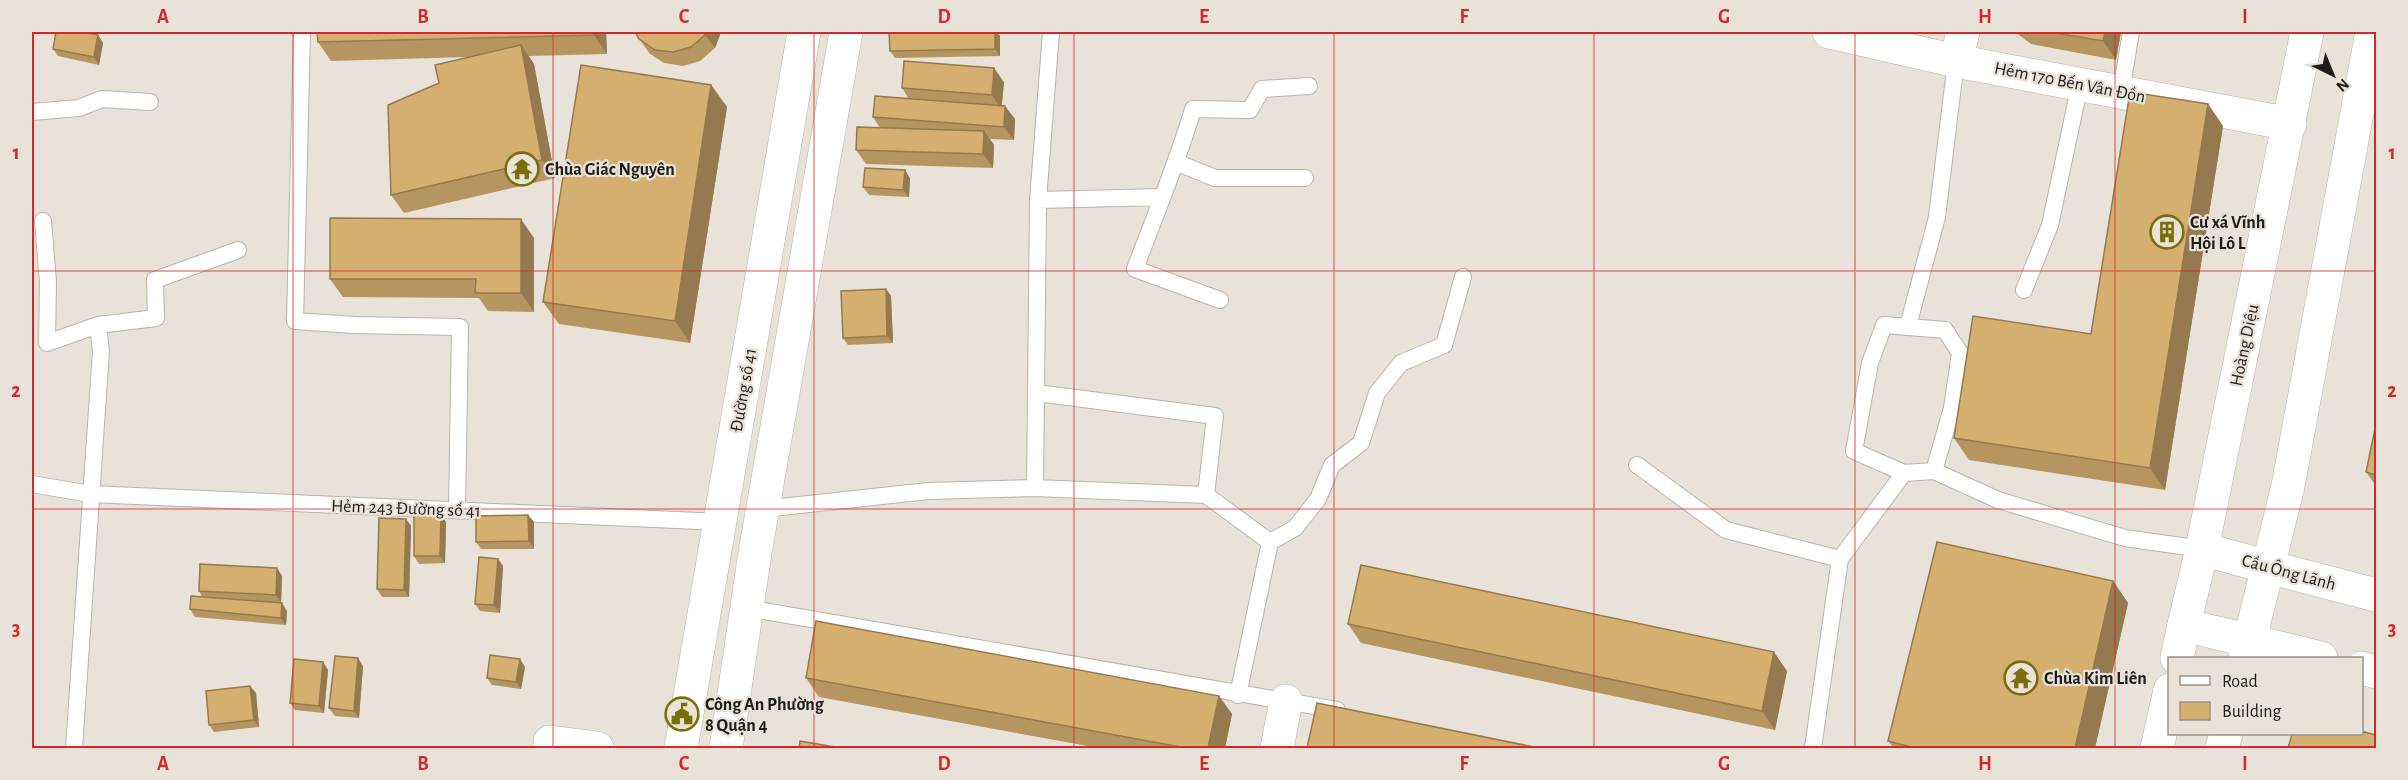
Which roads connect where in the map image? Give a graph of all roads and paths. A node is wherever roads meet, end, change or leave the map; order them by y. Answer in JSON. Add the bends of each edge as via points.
{"nodes":[{"id":1,"x":302,"y":32,"type":"edge"},
{"id":2,"x":804,"y":32,"type":"edge"},
{"id":3,"x":846,"y":32,"type":"edge"},
{"id":4,"x":1052,"y":32,"type":"edge"},
{"id":5,"x":1829,"y":32,"type":"edge"},
{"id":6,"x":2131,"y":32,"type":"edge"},
{"id":7,"x":2307,"y":32,"type":"edge"},
{"id":8,"x":2372,"y":32,"type":"edge"},
{"id":9,"x":1960,"y":46,"type":"edge"},
{"id":10,"x":2080,"y":84,"type":"junction"},
{"id":11,"x":1309,"y":86,"type":"dead end"},
{"id":12,"x":2121,"y":92,"type":"junction"},
{"id":13,"x":150,"y":102,"type":"dead end"},
{"id":14,"x":32,"y":112,"type":"edge"},
{"id":15,"x":2290,"y":124,"type":"junction"},
{"id":16,"x":1178,"y":163,"type":"junction"},
{"id":17,"x":1305,"y":178,"type":"dead end"},
{"id":18,"x":1162,"y":197,"type":"junction"},
{"id":19,"x":1038,"y":200,"type":"junction"},
{"id":20,"x":43,"y":221,"type":"dead end"},
{"id":21,"x":238,"y":250,"type":"dead end"},
{"id":22,"x":1463,"y":277,"type":"dead end"},
{"id":23,"x":2024,"y":290,"type":"dead end"},
{"id":24,"x":1220,"y":300,"type":"dead end"},
{"id":25,"x":98,"y":325,"type":"junction"},
{"id":26,"x":1908,"y":326,"type":"junction"},
{"id":27,"x":1037,"y":393,"type":"junction"},
{"id":28,"x":1636,"y":465,"type":"dead end"},
{"id":29,"x":1934,"y":471,"type":"junction"},
{"id":30,"x":1904,"y":473,"type":"junction"},
{"id":31,"x":32,"y":484,"type":"edge"},
{"id":32,"x":1035,"y":488,"type":"junction"},
{"id":33,"x":90,"y":494,"type":"junction"},
{"id":34,"x":1206,"y":495,"type":"junction"},
{"id":35,"x":763,"y":509,"type":"junction"},
{"id":36,"x":457,"y":510,"type":"junction"},
{"id":37,"x":721,"y":522,"type":"junction"},
{"id":38,"x":1270,"y":542,"type":"junction"},
{"id":39,"x":2202,"y":549,"type":"junction"},
{"id":40,"x":1840,"y":559,"type":"junction"},
{"id":41,"x":2268,"y":567,"type":"junction"},
{"id":42,"x":2376,"y":595,"type":"edge"},
{"id":43,"x":747,"y":608,"type":"junction"},
{"id":44,"x":2184,"y":625,"type":"junction"},
{"id":45,"x":2247,"y":650,"type":"edge"},
{"id":46,"x":2177,"y":657,"type":"edge"},
{"id":47,"x":2312,"y":657,"type":"edge"},
{"id":48,"x":1238,"y":695,"type":"junction"},
{"id":49,"x":2168,"y":695,"type":"edge"},
{"id":50,"x":1286,"y":701,"type":"junction"},
{"id":51,"x":1355,"y":714,"type":"edge"},
{"id":52,"x":550,"y":742,"type":"dead end"},
{"id":53,"x":74,"y":748,"type":"edge"},
{"id":54,"x":593,"y":748,"type":"edge"},
{"id":55,"x":681,"y":748,"type":"edge"},
{"id":56,"x":726,"y":748,"type":"edge"},
{"id":57,"x":1277,"y":748,"type":"edge"},
{"id":58,"x":1813,"y":748,"type":"edge"},
{"id":59,"x":2157,"y":748,"type":"edge"}],
"edges":[{"from":1,"to":36,"type":"lane","via":[[295,321],[460,327]]},
{"from":2,"to":37,"type":"street","name":"Đường số 41"},
{"from":3,"to":35,"type":"street"},
{"from":4,"to":19,"type":"lane"},
{"from":5,"to":9,"type":"street","name":"Hẻm 170 Bến Vân Đồn"},
{"from":6,"to":12,"type":"lane"},
{"from":7,"to":15,"type":"street","name":"Hoàng Diệu"},
{"from":8,"to":41,"type":"street","via":[[2288,486]]},
{"from":9,"to":10,"type":"street","name":"Hẻm 170 Bến Vân Đồn"},
{"from":9,"to":26,"type":"lane","via":[[1937,217]]},
{"from":10,"to":12,"type":"street","name":"Hẻm 170 Bến Vân Đồn"},
{"from":10,"to":23,"type":"lane","via":[[2050,225]]},
{"from":11,"to":16,"type":"lane","via":[[1262,89],[1250,110],[1193,109]]},
{"from":12,"to":15,"type":"street","name":"Hẻm 170 Bến Vân Đồn"},
{"from":13,"to":14,"type":"lane","via":[[102,99],[79,108]]},
{"from":15,"to":39,"type":"street","name":"Hoàng Diệu"},
{"from":16,"to":17,"type":"lane","via":[[1215,178]]},
{"from":16,"to":18,"type":"lane"},
{"from":18,"to":19,"type":"lane"},
{"from":18,"to":24,"type":"lane","via":[[1135,269]]},
{"from":19,"to":27,"type":"lane"},
{"from":20,"to":25,"type":"lane","via":[[47,343]]},
{"from":21,"to":25,"type":"lane","via":[[154,280],[156,318]]},
{"from":22,"to":38,"type":"lane","via":[[1444,345],[1401,363],[1377,393],[1361,443],[1332,465],[1318,499],[1295,528]]},
{"from":25,"to":33,"type":"lane","via":[[101,351]]},
{"from":26,"to":29,"type":"lane","via":[[1945,330],[1960,353],[1952,408]]},
{"from":26,"to":30,"type":"lane","via":[[1884,325],[1870,363],[1854,451]]},
{"from":27,"to":32,"type":"lane"},
{"from":27,"to":34,"type":"lane","via":[[1215,416]]},
{"from":28,"to":40,"type":"lane","via":[[1726,530]]},
{"from":29,"to":30,"type":"lane"},
{"from":29,"to":39,"type":"lane","via":[[1998,500],[2125,538]]},
{"from":30,"to":40,"type":"lane"},
{"from":31,"to":33,"type":"lane","name":"Hẻm 243 Đường số 41"},
{"from":32,"to":34,"type":"lane"},
{"from":32,"to":35,"type":"lane","via":[[928,491]]},
{"from":33,"to":36,"type":"lane","name":"Hẻm 243 Đường số 41"},
{"from":33,"to":53,"type":"lane"},
{"from":34,"to":38,"type":"lane"},
{"from":35,"to":43,"type":"street"},
{"from":36,"to":37,"type":"lane","name":"Hẻm 243 Đường số 41"},
{"from":37,"to":55,"type":"street","name":"Đường số 41"},
{"from":38,"to":48,"type":"lane"},
{"from":39,"to":41,"type":"street","name":"Cầu Ông Lãnh"},
{"from":39,"to":44,"type":"street","name":"Hoàng Diệu"},
{"from":40,"to":58,"type":"lane"},
{"from":41,"to":42,"type":"street","name":"Cầu Ông Lãnh"},
{"from":41,"to":45,"type":"street"},
{"from":43,"to":48,"type":"lane"},
{"from":43,"to":56,"type":"street"},
{"from":44,"to":45,"type":"street"},
{"from":44,"to":46,"type":"street","name":"Hoàng Diệu"},
{"from":45,"to":47,"type":"street"},
{"from":48,"to":50,"type":"lane"},
{"from":49,"to":59,"type":"street"},
{"from":50,"to":51,"type":"lane"},
{"from":50,"to":57,"type":"street"},
{"from":52,"to":54,"type":"street"}]}
